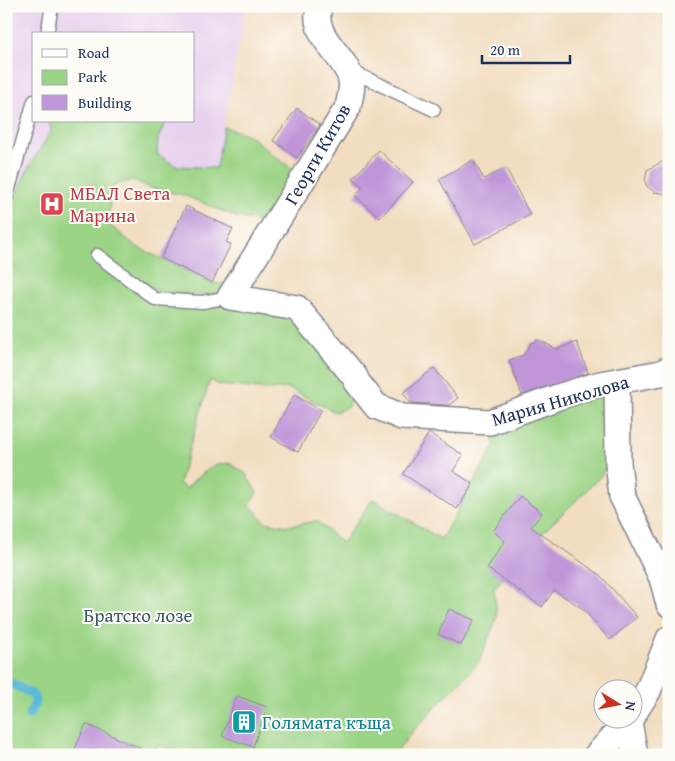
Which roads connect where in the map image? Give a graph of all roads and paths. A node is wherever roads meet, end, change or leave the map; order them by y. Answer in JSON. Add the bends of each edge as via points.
{"nodes":[{"id":1,"x":52,"y":6,"type":"edge"},
{"id":2,"x":319,"y":6,"type":"edge"},
{"id":3,"x":47,"y":32,"type":"edge"},
{"id":4,"x":346,"y":69,"type":"junction"},
{"id":5,"x":32,"y":108,"type":"edge"},
{"id":6,"x":434,"y":110,"type":"dead end"},
{"id":7,"x":6,"y":199,"type":"edge"},
{"id":8,"x":97,"y":255,"type":"dead end"},
{"id":9,"x":230,"y":297,"type":"junction"},
{"id":10,"x":669,"y":369,"type":"edge"},
{"id":11,"x":618,"y":380,"type":"junction"},
{"id":12,"x":669,"y":604,"type":"edge"},
{"id":13,"x":669,"y":639,"type":"edge"},
{"id":14,"x":642,"y":701,"type":"edge"},
{"id":15,"x":622,"y":728,"type":"edge"},
{"id":16,"x":632,"y":728,"type":"edge"},
{"id":17,"x":596,"y":755,"type":"edge"},
{"id":18,"x":636,"y":755,"type":"edge"}],
"edges":[{"from":1,"to":3,"type":"lane"},
{"from":2,"to":4,"type":"street","name":"Георги Китов","via":[[316,20],[320,31]]},
{"from":4,"to":6,"type":"lane"},
{"from":4,"to":9,"type":"street","name":"Георги Китов","via":[[351,81],[348,107]]},
{"from":5,"to":7,"type":"lane"},
{"from":8,"to":9,"type":"lane","via":[[155,298],[202,302]]},
{"from":9,"to":11,"type":"street","name":"Мария Николова","via":[[297,308],[376,406],[402,417],[490,422],[566,394]]},
{"from":10,"to":11,"type":"street","name":"Мария Николова"},
{"from":11,"to":12,"type":"street","via":[[618,463],[622,496],[662,578]]},
{"from":13,"to":14,"type":"street"},
{"from":15,"to":17,"type":"street"},
{"from":16,"to":18,"type":"street"}]}
